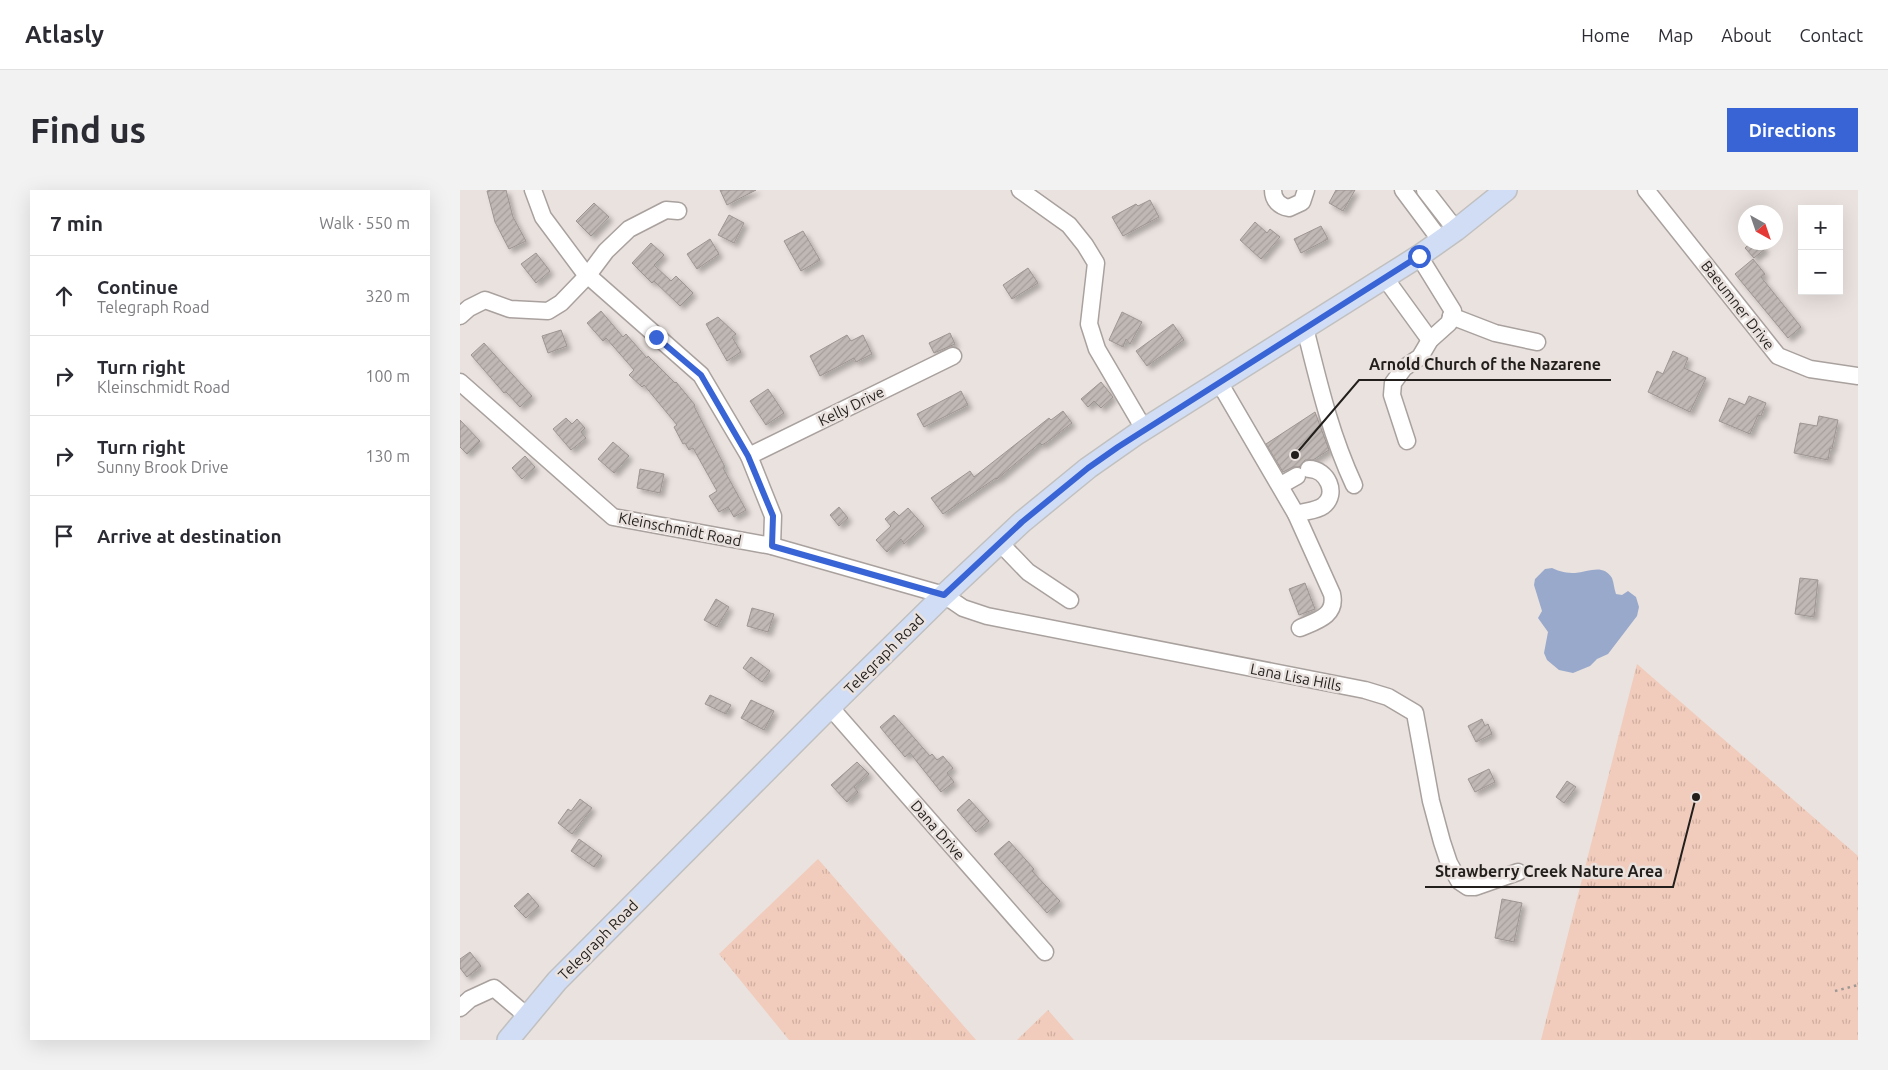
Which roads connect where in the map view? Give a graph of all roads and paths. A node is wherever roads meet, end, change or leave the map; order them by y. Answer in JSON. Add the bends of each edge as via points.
{"nodes":[{"id":1,"x":533,"y":190,"type":"edge"},
{"id":2,"x":1020,"y":190,"type":"edge"},
{"id":3,"x":1273,"y":190,"type":"edge"},
{"id":4,"x":1306,"y":190,"type":"edge"},
{"id":5,"x":1403,"y":190,"type":"edge"},
{"id":6,"x":1425,"y":190,"type":"edge"},
{"id":7,"x":1506,"y":190,"type":"edge"},
{"id":8,"x":1646,"y":190,"type":"edge"},
{"id":9,"x":678,"y":211,"type":"dead end"},
{"id":10,"x":1448,"y":236,"type":"junction"},
{"id":11,"x":1419,"y":256,"type":"junction"},
{"id":12,"x":586,"y":273,"type":"junction"},
{"id":13,"x":1385,"y":278,"type":"junction"},
{"id":14,"x":460,"y":316,"type":"edge"},
{"id":15,"x":1451,"y":316,"type":"junction"},
{"id":16,"x":1305,"y":328,"type":"junction"},
{"id":17,"x":1430,"y":340,"type":"junction"},
{"id":18,"x":1536,"y":342,"type":"dead end"},
{"id":19,"x":953,"y":356,"type":"dead end"},
{"id":20,"x":1858,"y":376,"type":"edge"},
{"id":21,"x":460,"y":382,"type":"edge"},
{"id":22,"x":1220,"y":382,"type":"junction"},
{"id":23,"x":1144,"y":430,"type":"junction"},
{"id":24,"x":1407,"y":441,"type":"dead end"},
{"id":25,"x":748,"y":456,"type":"junction"},
{"id":26,"x":1354,"y":485,"type":"dead end"},
{"id":27,"x":1281,"y":486,"type":"junction"},
{"id":28,"x":1296,"y":514,"type":"junction"},
{"id":29,"x":999,"y":542,"type":"junction"},
{"id":30,"x":772,"y":546,"type":"junction"},
{"id":31,"x":944,"y":595,"type":"junction"},
{"id":32,"x":1070,"y":600,"type":"dead end"},
{"id":33,"x":1300,"y":628,"type":"dead end"},
{"id":34,"x":830,"y":707,"type":"junction"},
{"id":35,"x":1518,"y":872,"type":"dead end"},
{"id":36,"x":1045,"y":952,"type":"dead end"},
{"id":37,"x":1858,"y":985,"type":"edge"},
{"id":38,"x":1836,"y":991,"type":"dead end"},
{"id":39,"x":460,"y":1008,"type":"edge"},
{"id":40,"x":526,"y":1016,"type":"junction"},
{"id":41,"x":508,"y":1040,"type":"edge"}],
"edges":[{"from":1,"to":12,"type":"street","via":[[543,217]]},
{"from":2,"to":23,"type":"street","via":[[1068,224],[1096,263],[1089,324],[1098,350]]},
{"from":3,"to":4,"type":"street","via":[[1277,202],[1289,208],[1302,202]]},
{"from":5,"to":10,"type":"street"},
{"from":6,"to":10,"type":"street"},
{"from":7,"to":10,"type":"main road","name":"Telegraph Road"},
{"from":8,"to":20,"type":"street","name":"Baeumner Drive","via":[[1778,356],[1810,369]]},
{"from":9,"to":12,"type":"street","via":[[666,210],[629,229]]},
{"from":10,"to":11,"type":"main road","name":"Telegraph Road"},
{"from":11,"to":13,"type":"main road","name":"Telegraph Road"},
{"from":11,"to":15,"type":"street","via":[[1453,312]]},
{"from":12,"to":14,"type":"street","via":[[561,303],[548,311],[510,309],[485,300]]},
{"from":12,"to":25,"type":"street","via":[[701,375]]},
{"from":13,"to":16,"type":"main road","name":"Telegraph Road"},
{"from":13,"to":17,"type":"street"},
{"from":15,"to":17,"type":"street","via":[[1449,323]]},
{"from":15,"to":18,"type":"street","via":[[1496,333]]},
{"from":16,"to":22,"type":"main road","name":"Telegraph Road"},
{"from":16,"to":26,"type":"street","via":[[1326,413]]},
{"from":17,"to":24,"type":"street","via":[[1420,357],[1404,368],[1393,383],[1392,395]]},
{"from":19,"to":25,"type":"street","name":"Kelly Drive"},
{"from":21,"to":30,"type":"street","name":"Kleinschmidt Road","via":[[613,517]]},
{"from":22,"to":23,"type":"main road","name":"Telegraph Road"},
{"from":22,"to":27,"type":"street"},
{"from":23,"to":29,"type":"main road","name":"Telegraph Road","via":[[1068,484]]},
{"from":25,"to":30,"type":"street","via":[[773,516]]},
{"from":27,"to":28,"type":"street"},
{"from":27,"to":28,"type":"street","via":[[1303,472],[1317,470],[1325,476],[1330,496],[1323,506]]},
{"from":28,"to":33,"type":"street","via":[[1333,599],[1332,608],[1326,616]]},
{"from":29,"to":31,"type":"main road","name":"Telegraph Road"},
{"from":29,"to":32,"type":"street","via":[[1028,572]]},
{"from":30,"to":31,"type":"street","name":"Kleinschmidt Road"},
{"from":31,"to":34,"type":"main road","name":"Telegraph Road"},
{"from":31,"to":35,"type":"street","name":"Lana Lisa Hills","via":[[963,608],[999,619],[1388,697],[1416,713],[1434,817],[1449,863],[1459,881],[1475,888]]},
{"from":34,"to":36,"type":"street","name":"Dana Drive"},
{"from":34,"to":40,"type":"main road","name":"Telegraph Road"},
{"from":37,"to":38,"type":"path"},
{"from":39,"to":40,"type":"street","via":[[470,999],[494,988]]},
{"from":40,"to":41,"type":"main road","name":"Telegraph Road"}]}
